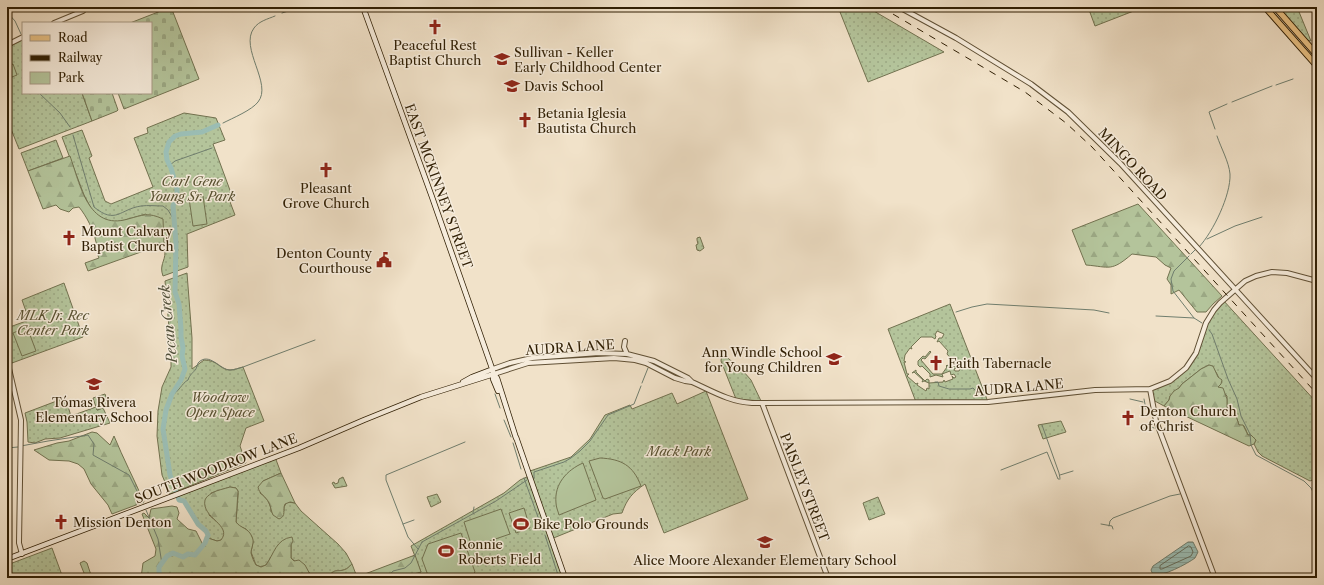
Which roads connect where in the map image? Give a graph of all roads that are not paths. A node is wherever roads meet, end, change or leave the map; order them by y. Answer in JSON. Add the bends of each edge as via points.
{"nodes":[{"id":1,"x":363,"y":7,"type":"edge"},
{"id":2,"x":899,"y":7,"type":"edge"},
{"id":3,"x":1265,"y":7,"type":"edge"},
{"id":4,"x":1275,"y":7,"type":"edge"},
{"id":5,"x":83,"y":9,"type":"edge"},
{"id":6,"x":56,"y":22,"type":"edge"},
{"id":7,"x":22,"y":38,"type":"edge"},
{"id":8,"x":7,"y":45,"type":"edge"},
{"id":9,"x":1317,"y":55,"type":"edge"},
{"id":10,"x":1317,"y":66,"type":"edge"},
{"id":11,"x":1317,"y":281,"type":"edge"},
{"id":12,"x":1235,"y":289,"type":"junction"},
{"id":13,"x":625,"y":341,"type":"dead end"},
{"id":14,"x":627,"y":354,"type":"junction"},
{"id":15,"x":547,"y":359,"type":"junction"},
{"id":16,"x":7,"y":360,"type":"edge"},
{"id":17,"x":666,"y":367,"type":"junction"},
{"id":18,"x":493,"y":372,"type":"junction"},
{"id":19,"x":664,"y":372,"type":"junction"},
{"id":20,"x":1317,"y":379,"type":"edge"},
{"id":21,"x":692,"y":382,"type":"junction"},
{"id":22,"x":1150,"y":389,"type":"junction"},
{"id":23,"x":762,"y":403,"type":"junction"},
{"id":24,"x":22,"y":554,"type":"junction"},
{"id":25,"x":7,"y":559,"type":"edge"},
{"id":26,"x":565,"y":578,"type":"edge"},
{"id":27,"x":828,"y":578,"type":"edge"},
{"id":28,"x":1215,"y":578,"type":"edge"}],
"edges":[{"from":1,"to":18,"type":"main road","name":"EAST MCKINNEY STREET"},
{"from":2,"to":12,"type":"street","name":"MINGO ROAD","via":[[956,38],[1060,105],[1120,163]]},
{"from":3,"to":10,"type":"main road"},
{"from":4,"to":9,"type":"main road"},
{"from":5,"to":6,"type":"street"},
{"from":7,"to":8,"type":"street"},
{"from":11,"to":12,"type":"street","via":[[1272,272],[1245,281]]},
{"from":12,"to":20,"type":"street","name":"MINGO ROAD"},
{"from":12,"to":22,"type":"street","via":[[1209,318],[1196,353],[1186,368],[1170,381]]},
{"from":13,"to":14,"type":"street"},
{"from":14,"to":15,"type":"street","name":"AUDRA LANE","via":[[603,353]]},
{"from":14,"to":17,"type":"street","name":"AUDRA LANE"},
{"from":15,"to":18,"type":"street","name":"AUDRA LANE","via":[[523,359]]},
{"from":15,"to":19,"type":"street","name":"AUDRA LANE","via":[[623,358],[646,363]]},
{"from":16,"to":24,"type":"street","via":[[21,420],[19,543]]},
{"from":17,"to":19,"type":"street"},
{"from":17,"to":21,"type":"street","name":"AUDRA LANE"},
{"from":18,"to":24,"type":"main road","name":"SOUTH WOODROW LANE","via":[[472,377],[459,385],[364,420],[299,448]]},
{"from":18,"to":26,"type":"main road","name":"EAST MCKINNEY STREET"},
{"from":19,"to":21,"type":"street","name":"AUDRA LANE"},
{"from":21,"to":23,"type":"street","name":"AUDRA LANE","via":[[734,401]]},
{"from":22,"to":23,"type":"street","name":"AUDRA LANE","via":[[1095,390],[988,402]]},
{"from":22,"to":28,"type":"street","via":[[1156,421]]},
{"from":23,"to":27,"type":"street","name":"PAISLEY STREET"},
{"from":24,"to":25,"type":"main road","name":"SOUTH WOODROW LANE"}]}
